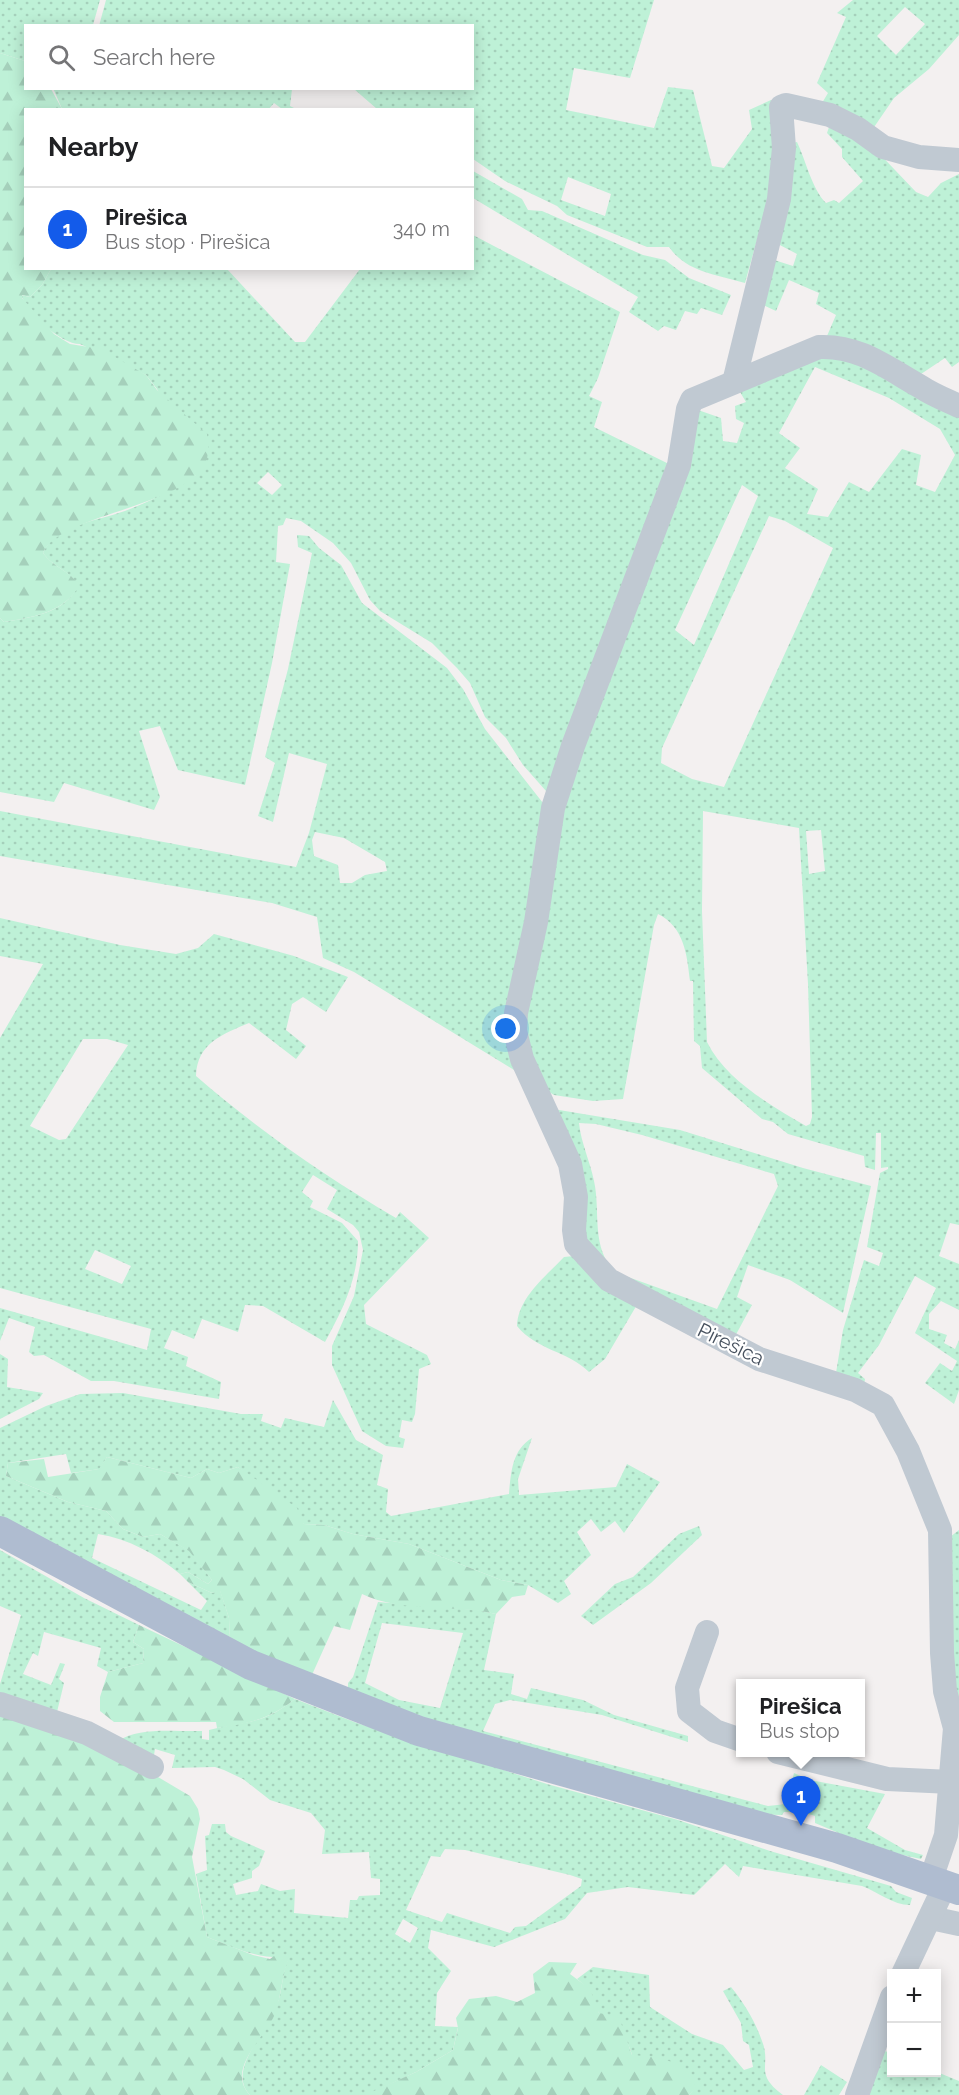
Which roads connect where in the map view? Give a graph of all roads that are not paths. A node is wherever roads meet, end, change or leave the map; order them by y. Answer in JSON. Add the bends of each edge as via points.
{"nodes":[{"id":1,"x":959,"y":160,"type":"edge"},
{"id":2,"x":734,"y":382,"type":"junction"},
{"id":3,"x":959,"y":406,"type":"edge"},
{"id":4,"x":949,"y":1526,"type":"edge"},
{"id":5,"x":0,"y":1531,"type":"edge"},
{"id":6,"x":707,"y":1632,"type":"dead end"},
{"id":7,"x":0,"y":1704,"type":"edge"},
{"id":8,"x":736,"y":1738,"type":"edge"},
{"id":9,"x":798,"y":1757,"type":"edge"},
{"id":10,"x":152,"y":1767,"type":"dead end"},
{"id":11,"x":951,"y":1782,"type":"junction"},
{"id":12,"x":945,"y":1884,"type":"edge"},
{"id":13,"x":931,"y":1918,"type":"junction"},
{"id":14,"x":959,"y":1924,"type":"edge"},
{"id":15,"x":906,"y":1969,"type":"edge"},
{"id":16,"x":887,"y":2009,"type":"edge"},
{"id":17,"x":857,"y":2095,"type":"edge"}],
"edges":[{"from":1,"to":2,"type":"street","via":[[919,157],[883,147],[830,115],[781,107],[784,148],[778,199]]},
{"from":2,"to":3,"type":"street","name":"Pirešica","via":[[819,347],[835,346],[881,362]]},
{"from":2,"to":4,"type":"street","name":"Pirešica","via":[[692,400],[679,465],[580,726],[554,807],[515,1031],[522,1059],[570,1164],[576,1197],[576,1244],[609,1280],[759,1359],[855,1390],[883,1405]]},
{"from":4,"to":11,"type":"street","name":"Pirešica","via":[[942,1653],[945,1691],[955,1728]]},
{"from":5,"to":12,"type":"main road","via":[[251,1665],[419,1731],[837,1848]]},
{"from":6,"to":8,"type":"street","via":[[687,1688],[689,1711],[715,1731]]},
{"from":7,"to":10,"type":"street","via":[[87,1733]]},
{"from":9,"to":11,"type":"street","via":[[887,1779]]},
{"from":11,"to":12,"type":"street","name":"Pirešica"},
{"from":12,"to":13,"type":"street","name":"Pirešica"},
{"from":13,"to":14,"type":"street"},
{"from":13,"to":15,"type":"street","name":"Pirešica"},
{"from":16,"to":17,"type":"street"}]}
